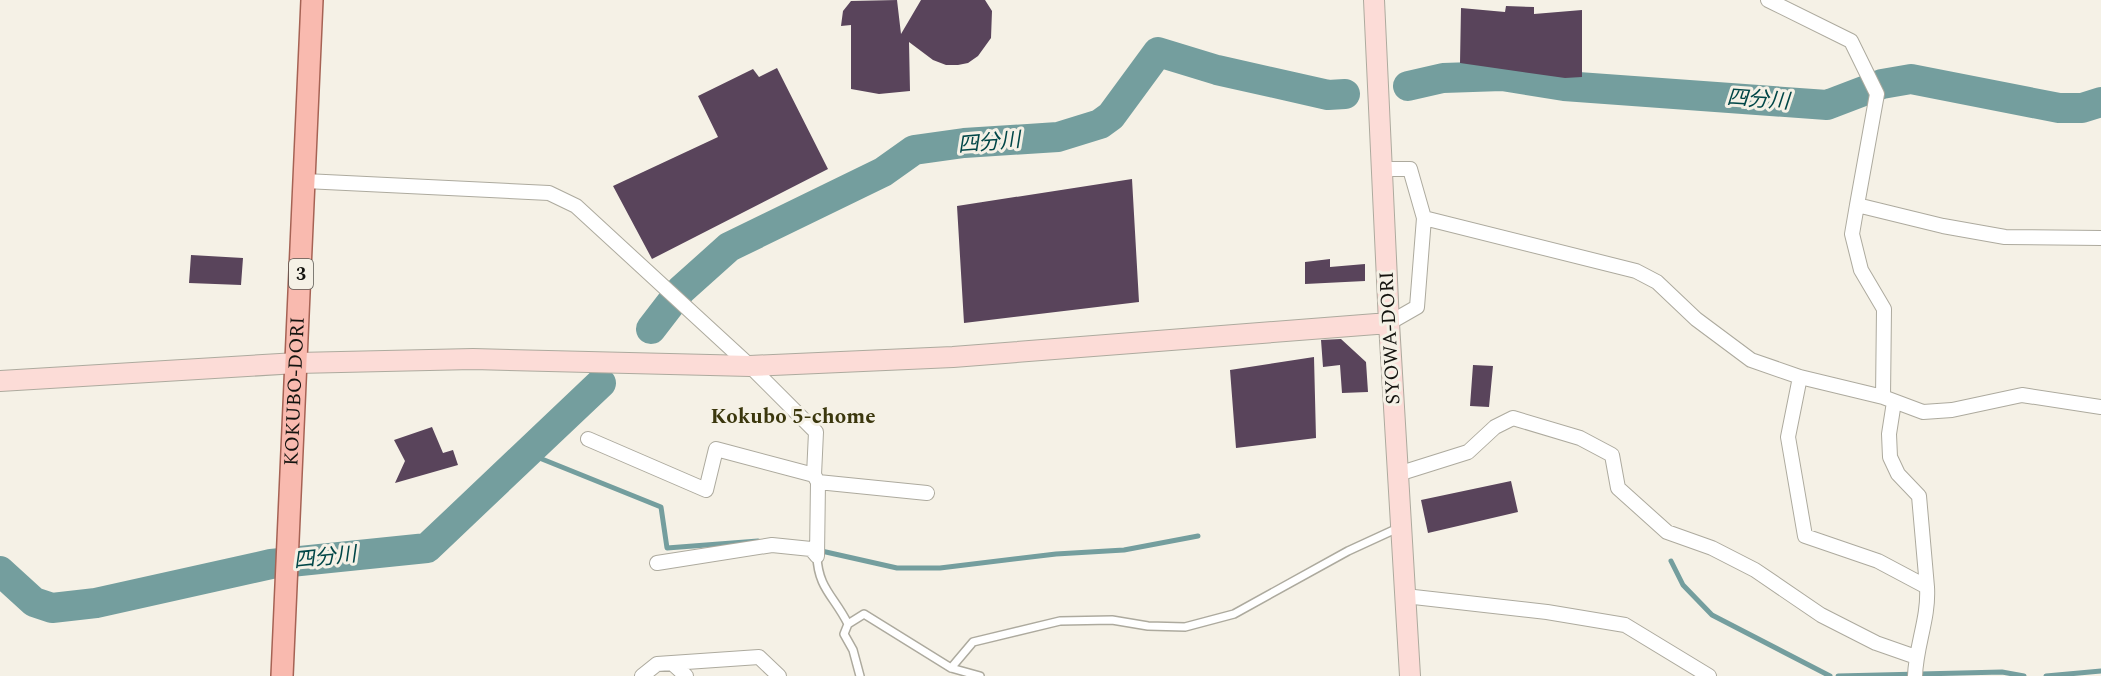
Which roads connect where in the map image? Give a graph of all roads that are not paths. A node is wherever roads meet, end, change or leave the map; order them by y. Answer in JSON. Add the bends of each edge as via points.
{"nodes":[{"id":1,"x":312,"y":0,"type":"edge"},
{"id":2,"x":1374,"y":0,"type":"edge"},
{"id":3,"x":1768,"y":0,"type":"edge"},
{"id":4,"x":1383,"y":169,"type":"junction"},
{"id":5,"x":305,"y":181,"type":"junction"},
{"id":6,"x":1857,"y":205,"type":"junction"},
{"id":7,"x":1424,"y":218,"type":"junction"},
{"id":8,"x":2101,"y":238,"type":"edge"},
{"id":9,"x":1389,"y":322,"type":"junction"},
{"id":10,"x":297,"y":363,"type":"junction"},
{"id":11,"x":750,"y":366,"type":"junction"},
{"id":12,"x":1800,"y":377,"type":"junction"},
{"id":13,"x":0,"y":381,"type":"edge"},
{"id":14,"x":1888,"y":399,"type":"junction"},
{"id":15,"x":2101,"y":407,"type":"edge"},
{"id":16,"x":588,"y":439,"type":"dead end"},
{"id":17,"x":1398,"y":474,"type":"junction"},
{"id":18,"x":816,"y":478,"type":"junction"},
{"id":19,"x":927,"y":493,"type":"dead end"},
{"id":20,"x":1401,"y":527,"type":"junction"},
{"id":21,"x":817,"y":556,"type":"junction"},
{"id":22,"x":657,"y":563,"type":"dead end"},
{"id":23,"x":1927,"y":586,"type":"junction"},
{"id":24,"x":1405,"y":596,"type":"junction"},
{"id":25,"x":848,"y":624,"type":"junction"},
{"id":26,"x":672,"y":663,"type":"junction"},
{"id":27,"x":1916,"y":665,"type":"edge"},
{"id":28,"x":951,"y":668,"type":"junction"},
{"id":29,"x":282,"y":676,"type":"edge"},
{"id":30,"x":642,"y":676,"type":"edge"},
{"id":31,"x":686,"y":676,"type":"edge"},
{"id":32,"x":779,"y":676,"type":"edge"},
{"id":33,"x":860,"y":676,"type":"edge"},
{"id":34,"x":980,"y":676,"type":"edge"},
{"id":35,"x":1410,"y":676,"type":"edge"},
{"id":36,"x":1709,"y":676,"type":"edge"}],
"edges":[{"from":1,"to":5,"type":"main road","name":"KOKUBO-DORI","number":"3"},
{"from":2,"to":4,"type":"street","name":"SYOWA-DORI"},
{"from":3,"to":6,"type":"street","via":[[1851,41],[1877,93]]},
{"from":4,"to":7,"type":"street","via":[[1410,169]]},
{"from":4,"to":9,"type":"street","name":"SYOWA-DORI"},
{"from":5,"to":10,"type":"main road","name":"KOKUBO-DORI","number":"3"},
{"from":5,"to":11,"type":"street","via":[[549,193],[576,206]]},
{"from":6,"to":8,"type":"street","via":[[2005,237]]},
{"from":6,"to":14,"type":"street","via":[[1852,234],[1861,270],[1884,309]]},
{"from":7,"to":9,"type":"street","via":[[1417,308]]},
{"from":7,"to":12,"type":"street","via":[[1636,271],[1657,282],[1735,350],[1751,360]]},
{"from":9,"to":11,"type":"street","via":[[953,357]]},
{"from":9,"to":17,"type":"street","name":"SYOWA-DORI"},
{"from":10,"to":11,"type":"street","via":[[472,359]]},
{"from":10,"to":13,"type":"street"},
{"from":10,"to":29,"type":"main road","name":"KOKUBO-DORI","number":"3"},
{"from":11,"to":18,"type":"street","via":[[816,432]]},
{"from":12,"to":14,"type":"street"},
{"from":12,"to":23,"type":"street","via":[[1788,437],[1805,536],[1878,561]]},
{"from":14,"to":15,"type":"street","via":[[1923,412],[2022,395]]},
{"from":14,"to":23,"type":"street","via":[[1890,457],[1898,474],[1919,496]]},
{"from":16,"to":18,"type":"street","via":[[706,490],[716,449]]},
{"from":17,"to":20,"type":"street","name":"SYOWA-DORI"},
{"from":17,"to":27,"type":"street","via":[[1468,452],[1495,427],[1513,418],[1580,438],[1612,455],[1618,488],[1667,532],[1712,548],[1755,570],[1821,615]]},
{"from":18,"to":19,"type":"street"},
{"from":18,"to":21,"type":"street"},
{"from":20,"to":24,"type":"street","name":"SYOWA-DORI"},
{"from":20,"to":28,"type":"lane","via":[[1347,551],[1234,614],[1185,627],[1112,620],[1060,621],[973,642]]},
{"from":21,"to":22,"type":"street","via":[[811,549],[772,545]]},
{"from":21,"to":25,"type":"lane","via":[[822,585],[837,602]]},
{"from":23,"to":27,"type":"street","via":[[1928,608]]},
{"from":24,"to":35,"type":"street","name":"SYOWA-DORI"},
{"from":24,"to":36,"type":"street","via":[[1625,625]]},
{"from":25,"to":28,"type":"lane","via":[[864,614]]},
{"from":25,"to":33,"type":"lane","via":[[844,634]]},
{"from":26,"to":30,"type":"street","via":[[657,664]]},
{"from":26,"to":31,"type":"street"},
{"from":26,"to":32,"type":"street","via":[[759,657]]},
{"from":28,"to":34,"type":"lane"}]}
